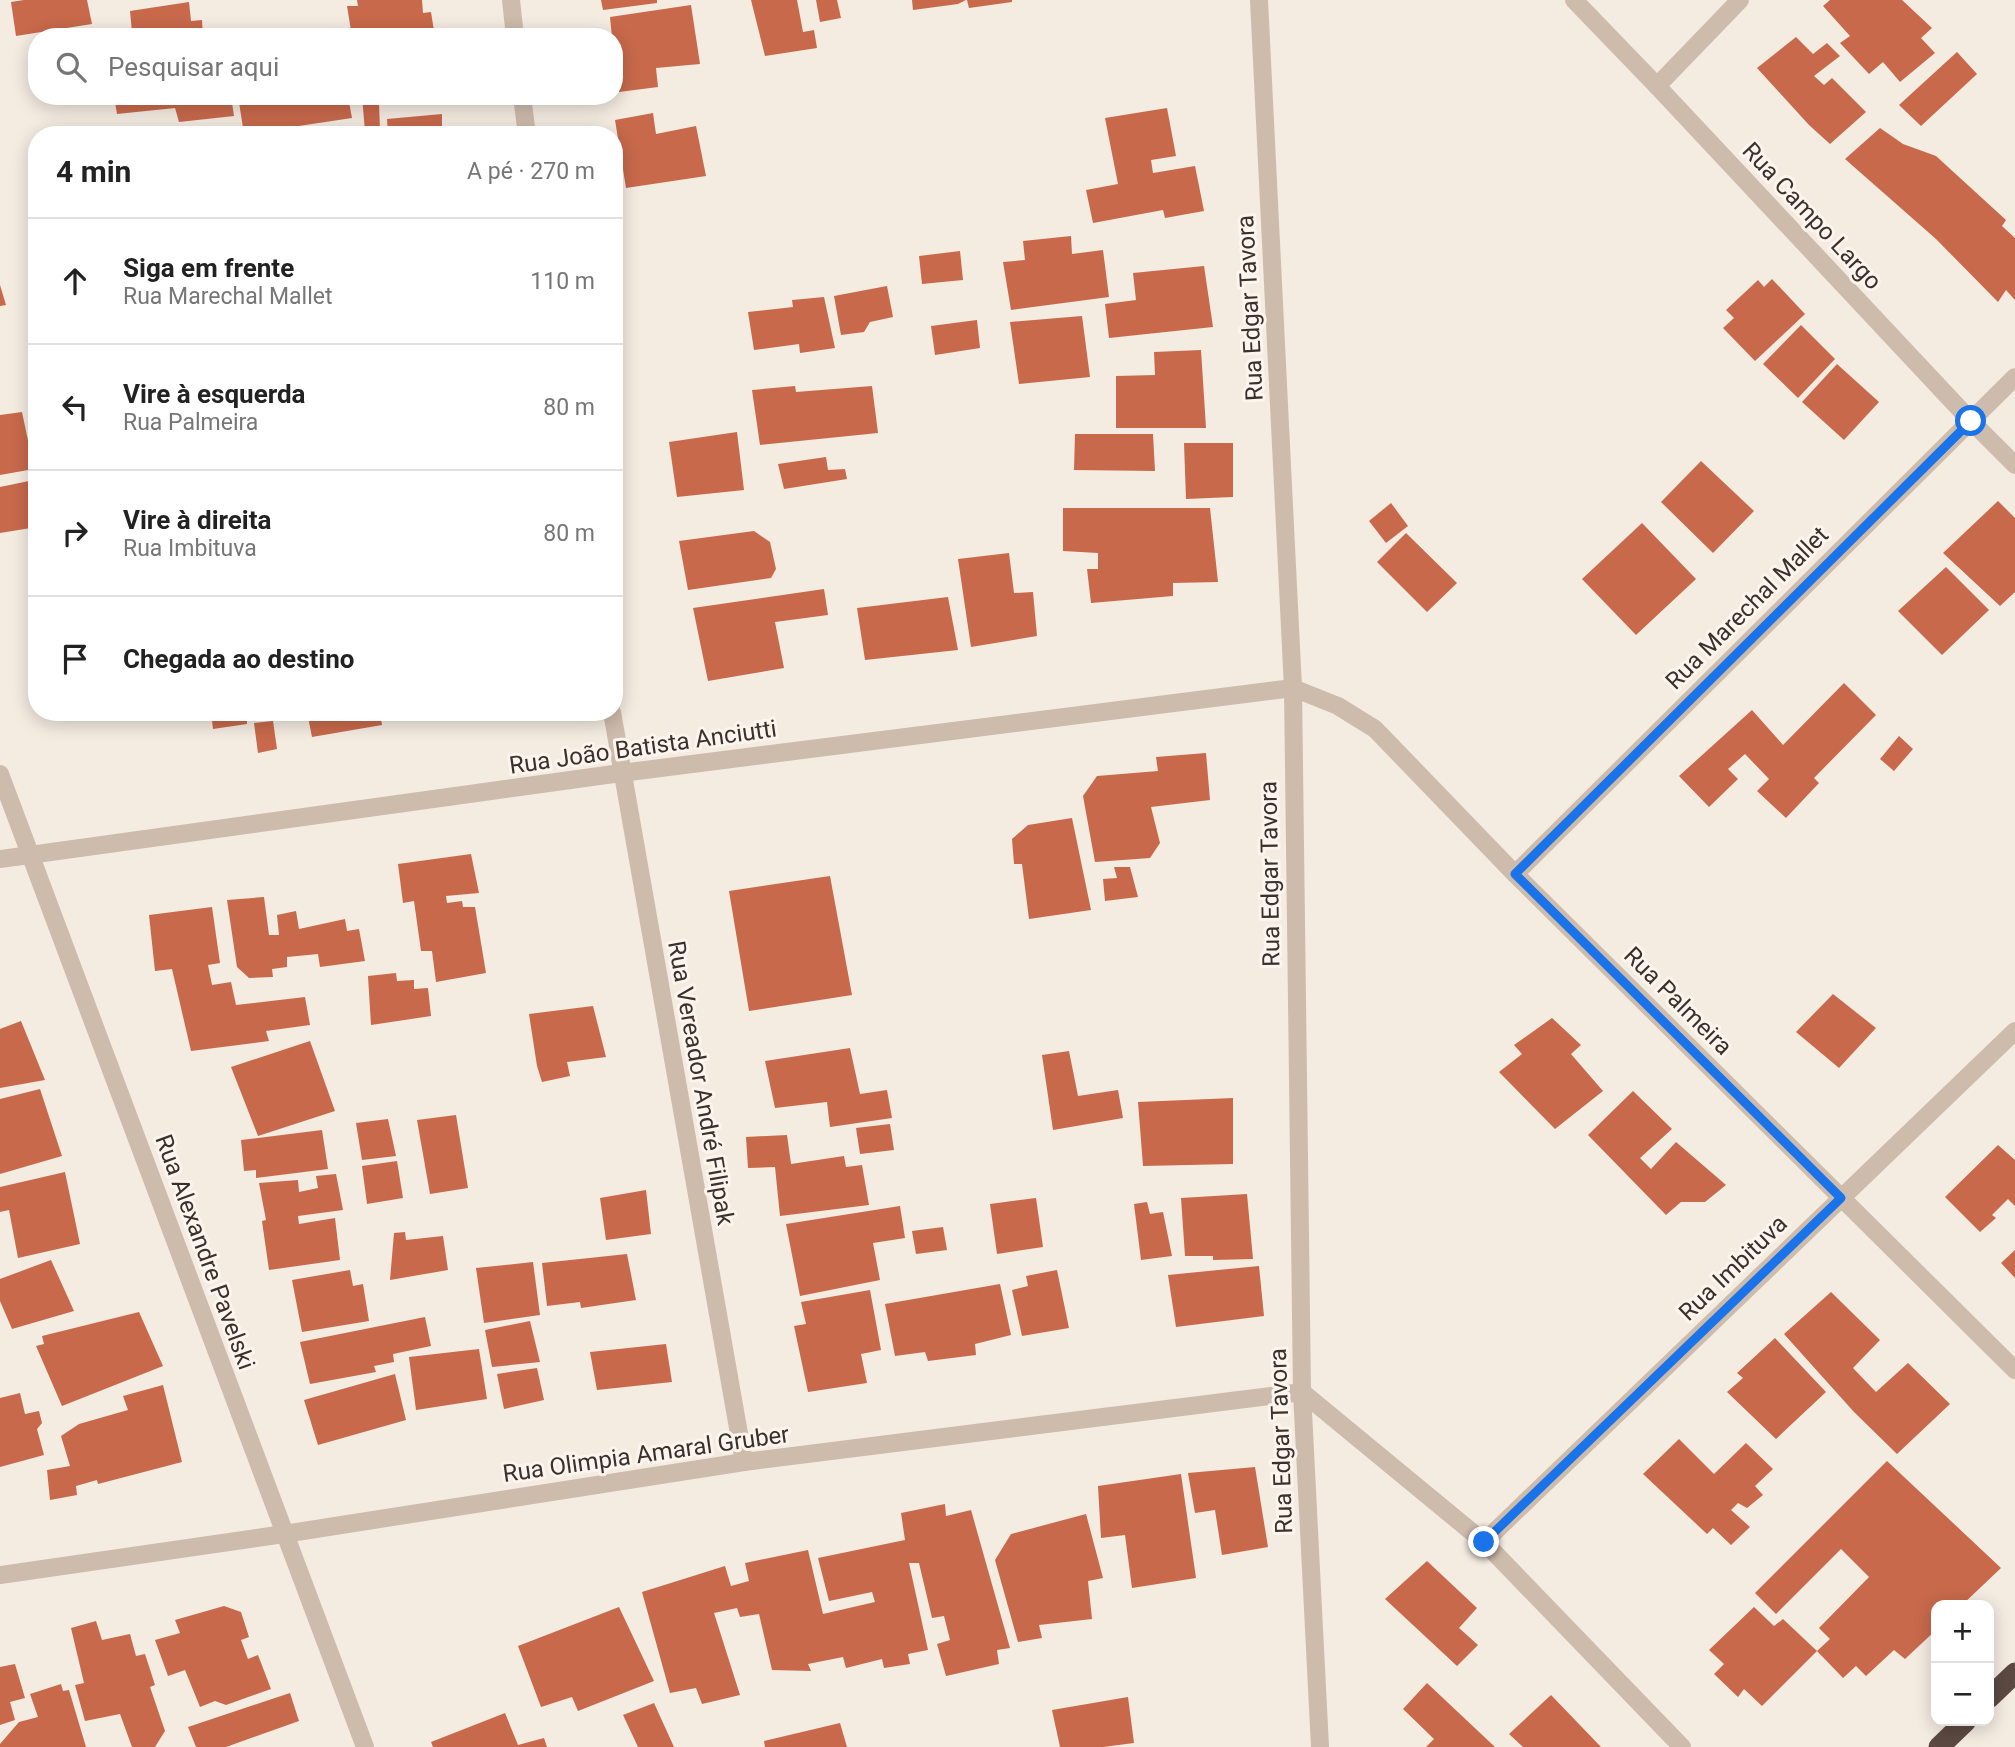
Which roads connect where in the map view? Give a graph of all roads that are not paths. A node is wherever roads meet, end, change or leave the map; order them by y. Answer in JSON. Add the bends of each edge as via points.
{"nodes":[{"id":1,"x":511,"y":0,"type":"edge"},
{"id":2,"x":1259,"y":0,"type":"edge"},
{"id":3,"x":1574,"y":0,"type":"edge"},
{"id":4,"x":1740,"y":0,"type":"edge"},
{"id":5,"x":514,"y":28,"type":"edge"},
{"id":6,"x":1657,"y":86,"type":"junction"},
{"id":7,"x":523,"y":105,"type":"edge"},
{"id":8,"x":526,"y":126,"type":"edge"},
{"id":9,"x":2015,"y":377,"type":"edge"},
{"id":10,"x":1971,"y":421,"type":"junction"},
{"id":11,"x":2015,"y":464,"type":"edge"},
{"id":12,"x":1293,"y":688,"type":"junction"},
{"id":13,"x":613,"y":721,"type":"edge"},
{"id":14,"x":621,"y":773,"type":"junction"},
{"id":15,"x":0,"y":774,"type":"edge"},
{"id":16,"x":31,"y":855,"type":"junction"},
{"id":17,"x":0,"y":859,"type":"edge"},
{"id":18,"x":1515,"y":874,"type":"junction"},
{"id":19,"x":2015,"y":1031,"type":"edge"},
{"id":20,"x":1841,"y":1198,"type":"junction"},
{"id":21,"x":2015,"y":1370,"type":"edge"},
{"id":22,"x":1302,"y":1392,"type":"junction"},
{"id":23,"x":744,"y":1462,"type":"junction"},
{"id":24,"x":284,"y":1534,"type":"junction"},
{"id":25,"x":1484,"y":1542,"type":"junction"},
{"id":26,"x":0,"y":1575,"type":"edge"},
{"id":27,"x":2015,"y":1673,"type":"edge"},
{"id":28,"x":1994,"y":1693,"type":"edge"},
{"id":29,"x":1961,"y":1726,"type":"edge"},
{"id":30,"x":365,"y":1747,"type":"edge"},
{"id":31,"x":1320,"y":1747,"type":"edge"},
{"id":32,"x":1682,"y":1747,"type":"edge"},
{"id":33,"x":1939,"y":1747,"type":"edge"}],
"edges":[{"from":1,"to":5,"type":"street"},
{"from":2,"to":12,"type":"street","name":"Rua Edgar Tavora"},
{"from":3,"to":6,"type":"street","name":"Rua Campo Largo"},
{"from":4,"to":6,"type":"street"},
{"from":6,"to":10,"type":"street","name":"Rua Campo Largo"},
{"from":7,"to":8,"type":"street"},
{"from":9,"to":10,"type":"street","name":"Rua Marechal Mallet"},
{"from":10,"to":11,"type":"street","name":"Rua Campo Largo"},
{"from":10,"to":18,"type":"street","name":"Rua Marechal Mallet"},
{"from":12,"to":14,"type":"street","name":"Rua João Batista Anciutti"},
{"from":12,"to":18,"type":"street","name":"Rua Palmeira","via":[[1338,706],[1376,729]]},
{"from":12,"to":22,"type":"street","name":"Rua Edgar Tavora"},
{"from":13,"to":14,"type":"street","name":"Rua Vereador André Filipak"},
{"from":14,"to":16,"type":"street","name":"Rua João Batista Anciutti"},
{"from":14,"to":23,"type":"street","name":"Rua Vereador André Filipak"},
{"from":15,"to":16,"type":"street","name":"Rua Alexandre Pavelski"},
{"from":16,"to":17,"type":"street","name":"Rua João Batista Anciutti"},
{"from":16,"to":24,"type":"street","name":"Rua Alexandre Pavelski"},
{"from":18,"to":20,"type":"street","name":"Rua Palmeira"},
{"from":19,"to":20,"type":"street","name":"Rua Imbituva"},
{"from":20,"to":21,"type":"street","name":"Rua Palmeira"},
{"from":20,"to":25,"type":"street","name":"Rua Imbituva"},
{"from":22,"to":23,"type":"street","name":"Rua Olimpia Amaral Gruber"},
{"from":22,"to":25,"type":"street"},
{"from":22,"to":31,"type":"street","name":"Rua Edgar Tavora"},
{"from":23,"to":24,"type":"street","name":"Rua Olimpia Amaral Gruber"},
{"from":24,"to":26,"type":"street","name":"Rua Olimpia Amaral Gruber"},
{"from":24,"to":30,"type":"street","name":"Rua Alexandre Pavelski"},
{"from":25,"to":32,"type":"street"},
{"from":27,"to":28,"type":"highway"},
{"from":29,"to":33,"type":"highway"}]}
